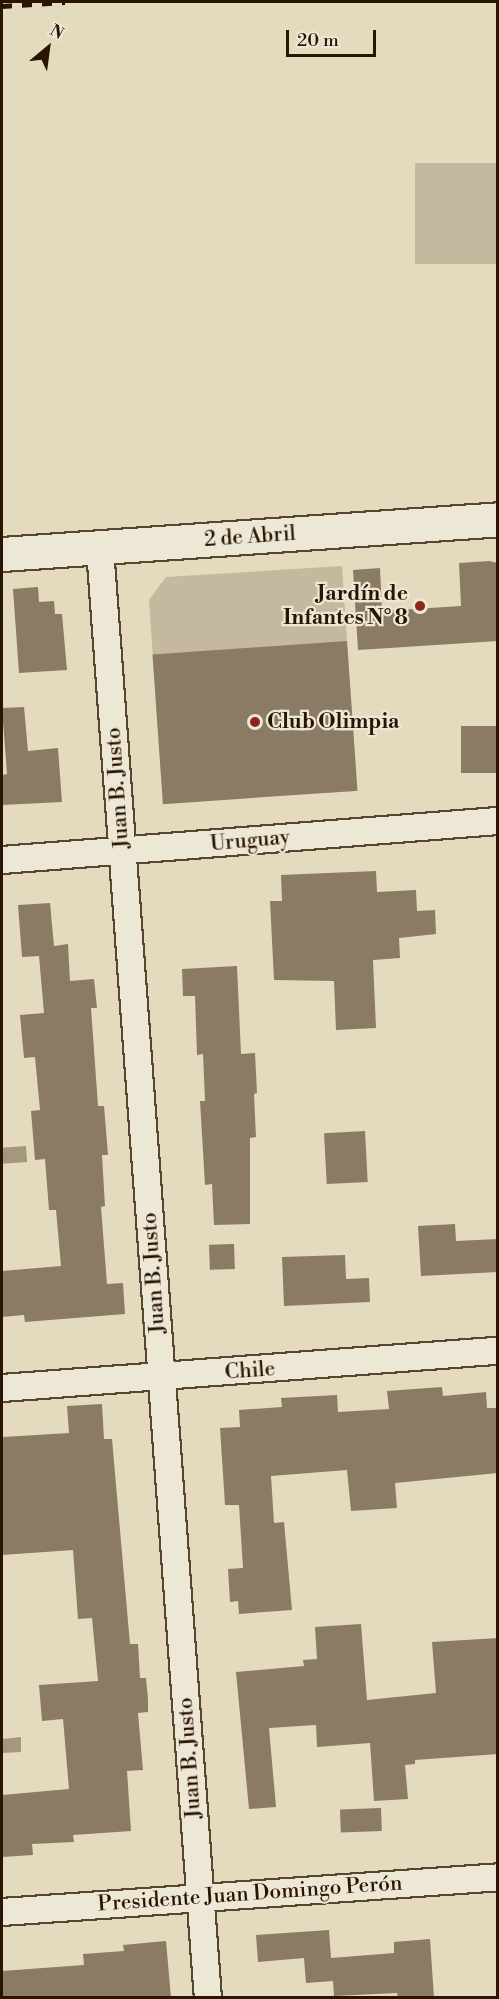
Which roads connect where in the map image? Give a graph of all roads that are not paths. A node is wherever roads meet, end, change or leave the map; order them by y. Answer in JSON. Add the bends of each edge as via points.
{"nodes":[{"id":1,"x":498,"y":519,"type":"edge"},
{"id":2,"x":100,"y":549,"type":"junction"},
{"id":3,"x":2,"y":555,"type":"edge"},
{"id":4,"x":498,"y":821,"type":"edge"},
{"id":5,"x":123,"y":852,"type":"junction"},
{"id":6,"x":2,"y":860,"type":"edge"},
{"id":7,"x":498,"y":1351,"type":"edge"},
{"id":8,"x":162,"y":1378,"type":"junction"},
{"id":9,"x":2,"y":1388,"type":"edge"},
{"id":10,"x":498,"y":1877,"type":"edge"},
{"id":11,"x":201,"y":1898,"type":"junction"},
{"id":12,"x":2,"y":1912,"type":"edge"},
{"id":13,"x":208,"y":1998,"type":"edge"}],
"edges":[{"from":1,"to":2,"type":"main road","name":"2 de Abril"},
{"from":2,"to":3,"type":"main road","name":"2 de Abril"},
{"from":2,"to":5,"type":"street","name":"Juan B. Justo"},
{"from":4,"to":5,"type":"street","name":"Uruguay"},
{"from":5,"to":6,"type":"street","name":"Uruguay"},
{"from":5,"to":8,"type":"street","name":"Juan B. Justo"},
{"from":7,"to":8,"type":"street","name":"Chile"},
{"from":8,"to":9,"type":"street","name":"Chile"},
{"from":8,"to":11,"type":"street","name":"Juan B. Justo"},
{"from":10,"to":11,"type":"street","name":"Presidente Juan Domingo Perón"},
{"from":11,"to":12,"type":"street","name":"Presidente Juan Domingo Perón"},
{"from":11,"to":13,"type":"street","name":"Juan B. Justo"}]}
